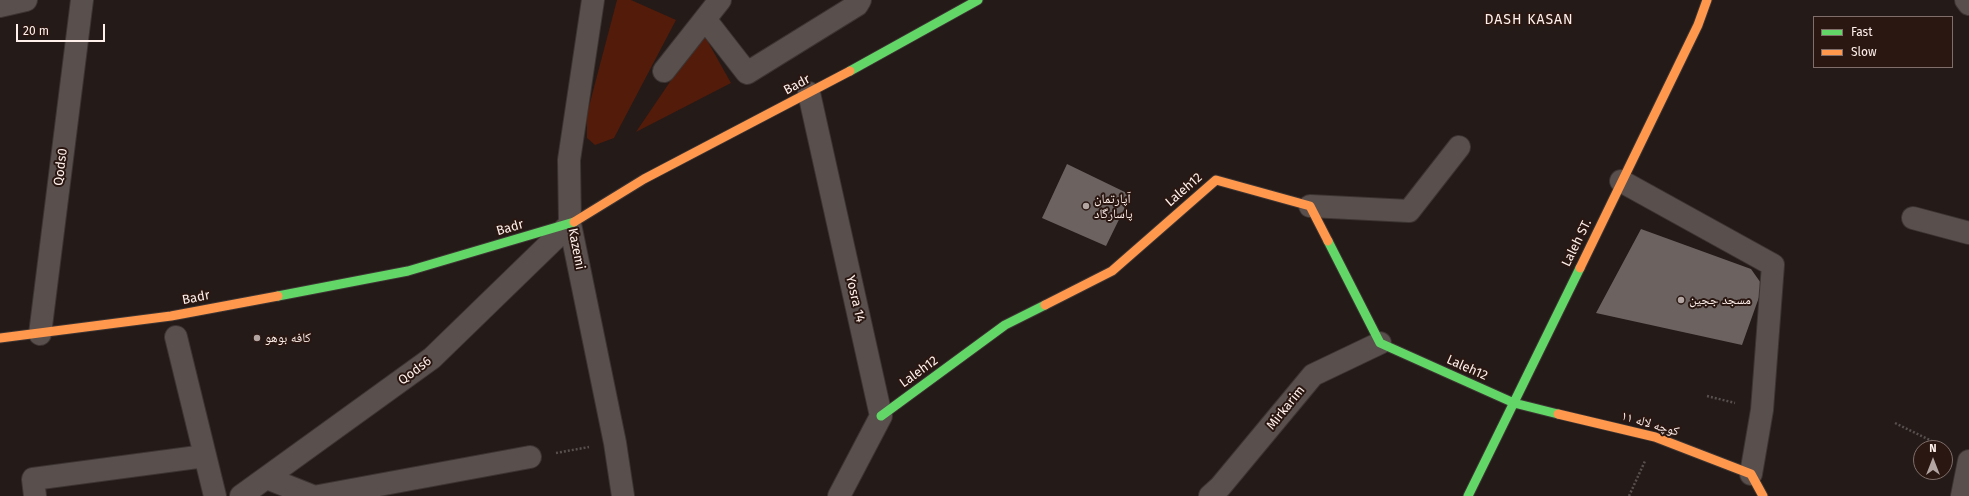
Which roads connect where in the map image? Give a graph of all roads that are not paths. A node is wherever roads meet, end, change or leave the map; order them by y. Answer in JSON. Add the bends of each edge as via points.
{"nodes":[{"id":1,"x":26,"y":0,"type":"edge"},
{"id":2,"x":82,"y":0,"type":"edge"},
{"id":3,"x":593,"y":0,"type":"edge"},
{"id":4,"x":720,"y":0,"type":"edge"},
{"id":5,"x":860,"y":0,"type":"edge"},
{"id":6,"x":978,"y":0,"type":"edge"},
{"id":7,"x":1707,"y":0,"type":"edge"},
{"id":8,"x":1966,"y":0,"type":"edge"},
{"id":9,"x":1969,"y":4,"type":"edge"},
{"id":10,"x":0,"y":6,"type":"edge"},
{"id":11,"x":705,"y":19,"type":"junction"},
{"id":12,"x":664,"y":71,"type":"dead end"},
{"id":13,"x":809,"y":93,"type":"junction"},
{"id":14,"x":1459,"y":146,"type":"dead end"},
{"id":15,"x":1621,"y":181,"type":"junction"},
{"id":16,"x":1310,"y":206,"type":"junction"},
{"id":17,"x":1913,"y":218,"type":"dead end"},
{"id":18,"x":570,"y":224,"type":"junction"},
{"id":19,"x":1969,"y":233,"type":"edge"},
{"id":20,"x":40,"y":334,"type":"junction"},
{"id":21,"x":176,"y":337,"type":"dead end"},
{"id":22,"x":0,"y":338,"type":"edge"},
{"id":23,"x":1380,"y":342,"type":"junction"},
{"id":24,"x":1514,"y":403,"type":"junction"},
{"id":25,"x":881,"y":416,"type":"junction"},
{"id":26,"x":205,"y":456,"type":"junction"},
{"id":27,"x":530,"y":457,"type":"road end"},
{"id":28,"x":1969,"y":461,"type":"edge"},
{"id":29,"x":1751,"y":474,"type":"junction"},
{"id":30,"x":268,"y":478,"type":"junction"},
{"id":31,"x":35,"y":496,"type":"edge"},
{"id":32,"x":215,"y":496,"type":"edge"},
{"id":33,"x":241,"y":496,"type":"edge"},
{"id":34,"x":312,"y":496,"type":"edge"},
{"id":35,"x":319,"y":496,"type":"edge"},
{"id":36,"x":623,"y":496,"type":"edge"},
{"id":37,"x":839,"y":496,"type":"edge"},
{"id":38,"x":1210,"y":496,"type":"edge"},
{"id":39,"x":1468,"y":496,"type":"edge"},
{"id":40,"x":1763,"y":496,"type":"edge"},
{"id":41,"x":1962,"y":496,"type":"edge"}],
"edges":[{"from":1,"to":10,"type":"street"},
{"from":2,"to":20,"type":"street","name":"Qods0"},
{"from":3,"to":18,"type":"street","name":"Kazemi","via":[[569,160]]},
{"from":4,"to":11,"type":"street"},
{"from":5,"to":11,"type":"street","via":[[857,5],[747,73]]},
{"from":6,"to":13,"type":"street","name":"Badr"},
{"from":7,"to":15,"type":"street","name":"Laleh ST.","via":[[1698,24]]},
{"from":8,"to":9,"type":"street"},
{"from":11,"to":12,"type":"street"},
{"from":13,"to":18,"type":"street","name":"Badr","via":[[644,179]]},
{"from":13,"to":25,"type":"street","name":"Yosra 14"},
{"from":14,"to":16,"type":"street","via":[[1409,210]]},
{"from":15,"to":24,"type":"street","name":"Laleh ST."},
{"from":15,"to":29,"type":"street","via":[[1772,265],[1762,410]]},
{"from":16,"to":23,"type":"street"},
{"from":16,"to":25,"type":"street","name":"Laleh12","via":[[1216,180],[1112,271],[1006,325]]},
{"from":17,"to":19,"type":"street"},
{"from":18,"to":20,"type":"street","name":"Badr","via":[[408,271],[171,316]]},
{"from":18,"to":30,"type":"street","name":"Qods6","via":[[432,358]]},
{"from":18,"to":36,"type":"street","name":"Kazemi","via":[[615,443]]},
{"from":20,"to":22,"type":"street","name":"Badr"},
{"from":21,"to":26,"type":"street"},
{"from":23,"to":24,"type":"street","name":"Laleh12"},
{"from":23,"to":38,"type":"street","name":"Mirkarim","via":[[1313,375]]},
{"from":24,"to":29,"type":"street","name":"کوچه لاله ۱۱","via":[[1656,437]]},
{"from":24,"to":39,"type":"street","name":"Laleh ST."},
{"from":25,"to":37,"type":"street"},
{"from":26,"to":31,"type":"street","via":[[33,479]]},
{"from":26,"to":32,"type":"street"},
{"from":27,"to":35,"type":"street"},
{"from":28,"to":41,"type":"street"},
{"from":29,"to":40,"type":"street"},
{"from":30,"to":33,"type":"street","name":"Qods6"},
{"from":30,"to":34,"type":"street"}]}
